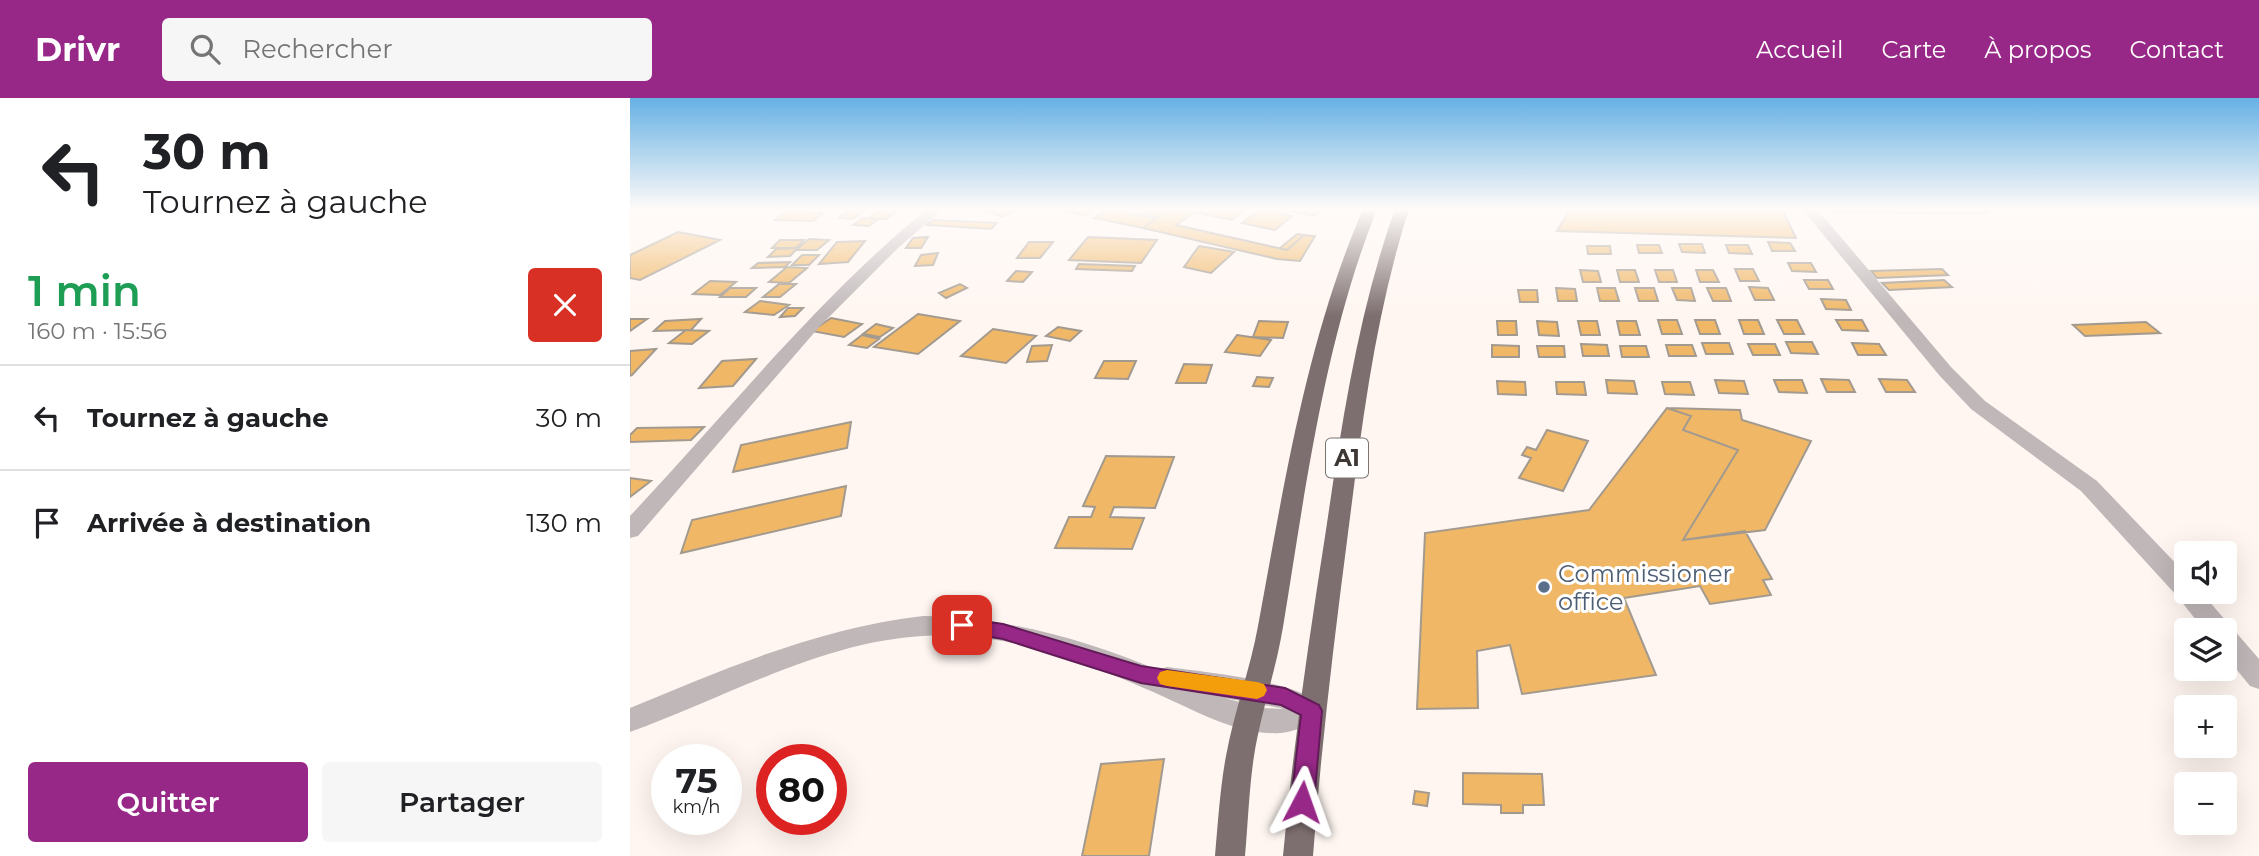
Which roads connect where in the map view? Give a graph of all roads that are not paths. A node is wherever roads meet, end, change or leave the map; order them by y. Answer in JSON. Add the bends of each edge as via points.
{"nodes":[{"id":1,"x":893,"y":244,"type":"edge"},
{"id":2,"x":1355,"y":244,"type":"edge"},
{"id":3,"x":1389,"y":244,"type":"edge"},
{"id":4,"x":1839,"y":244,"type":"edge"},
{"id":5,"x":630,"y":530,"type":"edge"},
{"id":6,"x":2174,"y":578,"type":"edge"},
{"id":7,"x":2197,"y":604,"type":"edge"},
{"id":8,"x":2209,"y":618,"type":"edge"},
{"id":9,"x":2237,"y":652,"type":"edge"},
{"id":10,"x":2259,"y":678,"type":"edge"},
{"id":11,"x":1253,"y":704,"type":"junction"},
{"id":12,"x":1312,"y":711,"type":"junction"},
{"id":13,"x":630,"y":720,"type":"edge"},
{"id":14,"x":1230,"y":856,"type":"edge"},
{"id":15,"x":1298,"y":856,"type":"edge"}],
"edges":[{"from":1,"to":5,"type":"street","via":[[764,376]]},
{"from":2,"to":11,"type":"highway","number":"A1","via":[[1319,370]]},
{"from":3,"to":12,"type":"highway","number":"A1","via":[[1364,347]]},
{"from":4,"to":6,"type":"street","via":[[1978,405],[2089,486]]},
{"from":7,"to":8,"type":"street"},
{"from":9,"to":10,"type":"street"},
{"from":11,"to":12,"type":"street","via":[[1284,721]]},
{"from":11,"to":13,"type":"street","via":[[1221,709],[1141,674],[1003,632],[962,625],[923,626],[832,643]]},
{"from":11,"to":14,"type":"highway","number":"A1","via":[[1240,755]]},
{"from":12,"to":15,"type":"highway","number":"A1"}]}
